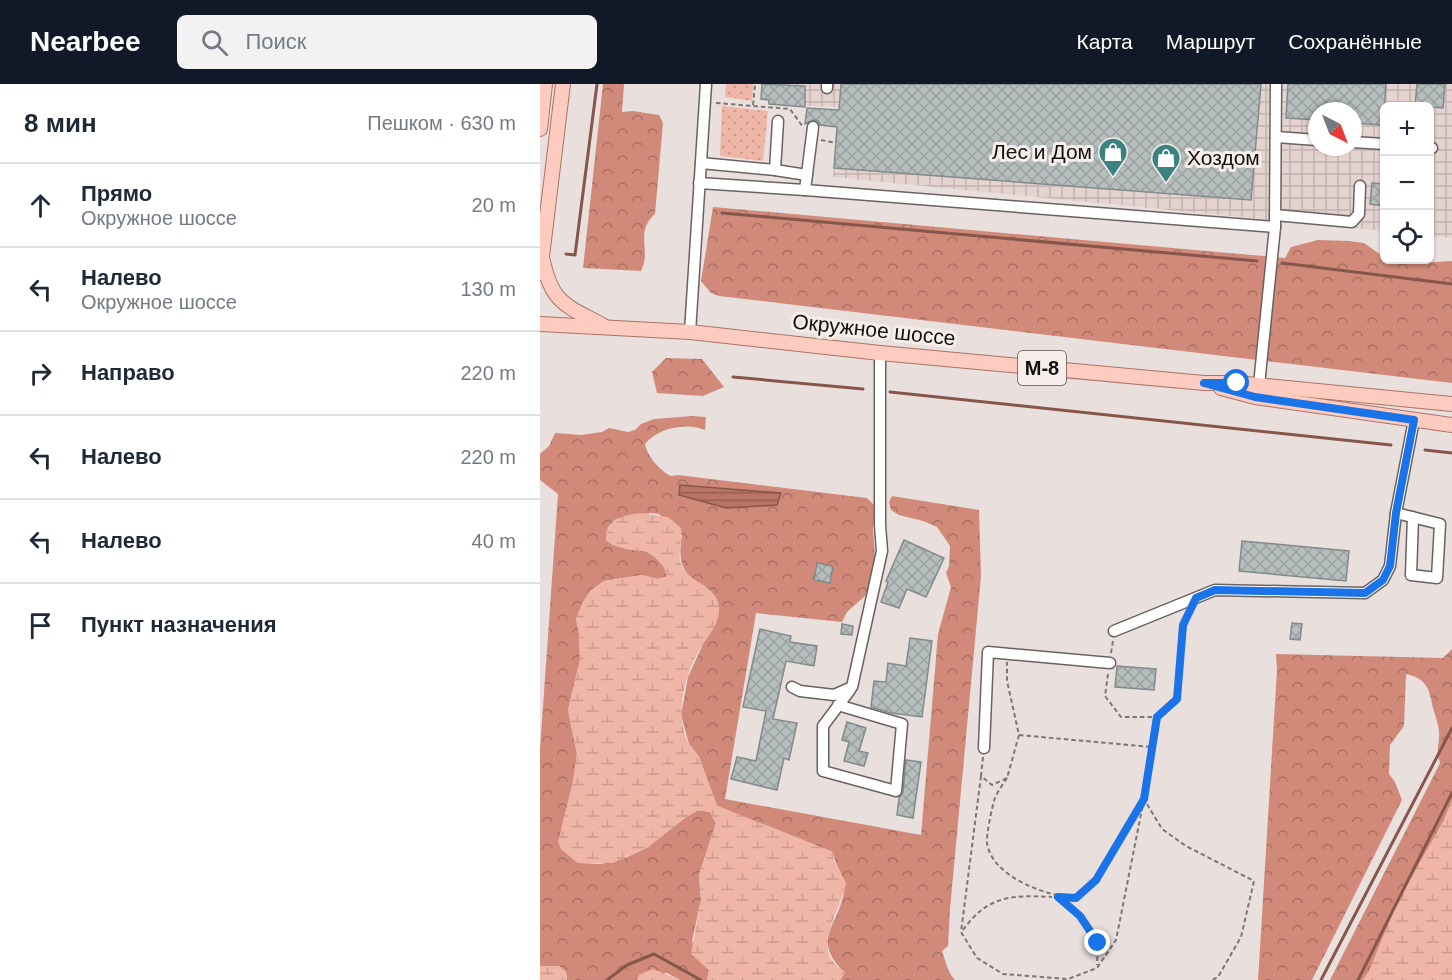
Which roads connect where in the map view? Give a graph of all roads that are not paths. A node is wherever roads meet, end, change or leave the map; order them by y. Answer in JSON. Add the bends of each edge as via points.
{"nodes":[{"id":1,"x":545,"y":84,"type":"edge"},
{"id":2,"x":562,"y":84,"type":"edge"},
{"id":3,"x":706,"y":84,"type":"edge"},
{"id":4,"x":1276,"y":84,"type":"edge"},
{"id":5,"x":778,"y":121,"type":"dead end"},
{"id":6,"x":540,"y":129,"type":"edge"},
{"id":7,"x":812,"y":132,"type":"road end"},
{"id":8,"x":1276,"y":137,"type":"junction"},
{"id":9,"x":1308,"y":139,"type":"edge"},
{"id":10,"x":1362,"y":143,"type":"edge"},
{"id":11,"x":1380,"y":144,"type":"edge"},
{"id":12,"x":701,"y":163,"type":"junction"},
{"id":13,"x":775,"y":170,"type":"junction"},
{"id":14,"x":807,"y":175,"type":"junction"},
{"id":15,"x":699,"y":183,"type":"junction"},
{"id":16,"x":1360,"y":186,"type":"dead end"},
{"id":17,"x":805,"y":190,"type":"junction"},
{"id":18,"x":1275,"y":215,"type":"junction"},
{"id":19,"x":1275,"y":227,"type":"junction"},
{"id":20,"x":541,"y":267,"type":"edge"},
{"id":21,"x":540,"y":324,"type":"edge"},
{"id":22,"x":606,"y":327,"type":"junction"},
{"id":23,"x":690,"y":332,"type":"junction"},
{"id":24,"x":880,"y":353,"type":"junction"},
{"id":25,"x":1204,"y":383,"type":"junction"},
{"id":26,"x":1259,"y":385,"type":"junction"},
{"id":27,"x":1452,"y":404,"type":"edge"},
{"id":28,"x":1414,"y":420,"type":"junction"},
{"id":29,"x":1452,"y":425,"type":"edge"},
{"id":30,"x":1396,"y":513,"type":"junction"},
{"id":31,"x":1413,"y":517,"type":"junction"},
{"id":32,"x":1114,"y":631,"type":"road end"},
{"id":33,"x":1110,"y":663,"type":"road end"},
{"id":34,"x":792,"y":687,"type":"dead end"},
{"id":35,"x":852,"y":687,"type":"junction"},
{"id":36,"x":838,"y":705,"type":"junction"},
{"id":37,"x":984,"y":748,"type":"road end"}],
"edges":[{"from":1,"to":6,"type":"main road"},
{"from":2,"to":20,"type":"main road"},
{"from":3,"to":12,"type":"lane"},
{"from":4,"to":8,"type":"lane"},
{"from":5,"to":13,"type":"lane"},
{"from":7,"to":14,"type":"lane"},
{"from":8,"to":9,"type":"lane"},
{"from":8,"to":18,"type":"lane"},
{"from":10,"to":11,"type":"lane"},
{"from":12,"to":13,"type":"lane"},
{"from":12,"to":15,"type":"lane"},
{"from":13,"to":14,"type":"lane"},
{"from":14,"to":17,"type":"lane"},
{"from":15,"to":17,"type":"lane"},
{"from":15,"to":23,"type":"lane"},
{"from":16,"to":18,"type":"lane","via":[[1359,214],[1352,222]]},
{"from":17,"to":19,"type":"lane"},
{"from":18,"to":19,"type":"lane"},
{"from":19,"to":26,"type":"lane"},
{"from":20,"to":22,"type":"main road","via":[[559,301]]},
{"from":21,"to":22,"type":"main road","name":"Окружное шоссе","number":"М-8"},
{"from":22,"to":23,"type":"main road","name":"Окружное шоссе","number":"М-8"},
{"from":23,"to":24,"type":"main road","name":"Окружное шоссе","number":"М-8"},
{"from":24,"to":25,"type":"main road","name":"Окружное шоссе","number":"М-8"},
{"from":24,"to":35,"type":"lane","via":[[882,551]]},
{"from":25,"to":26,"type":"main road","name":"Окружное шоссе","number":"М-8"},
{"from":25,"to":28,"type":"main road","name":"Окружное шоссе","number":"М-8","via":[[1255,397]]},
{"from":26,"to":27,"type":"main road","name":"Окружное шоссе","number":"М-8"},
{"from":28,"to":29,"type":"main road","name":"Окружное шоссе","number":"М-8"},
{"from":28,"to":30,"type":"lane"},
{"from":30,"to":31,"type":"lane"},
{"from":30,"to":32,"type":"lane","via":[[1390,566],[1383,580],[1365,593],[1215,590]]},
{"from":31,"to":31,"type":"lane","via":[[1411,575],[1437,578],[1440,524]]},
{"from":33,"to":37,"type":"lane","via":[[988,651]]},
{"from":34,"to":35,"type":"lane","via":[[834,695]]},
{"from":35,"to":36,"type":"lane"},
{"from":36,"to":36,"type":"lane","via":[[823,726],[823,771],[896,791],[902,724]]}]}
